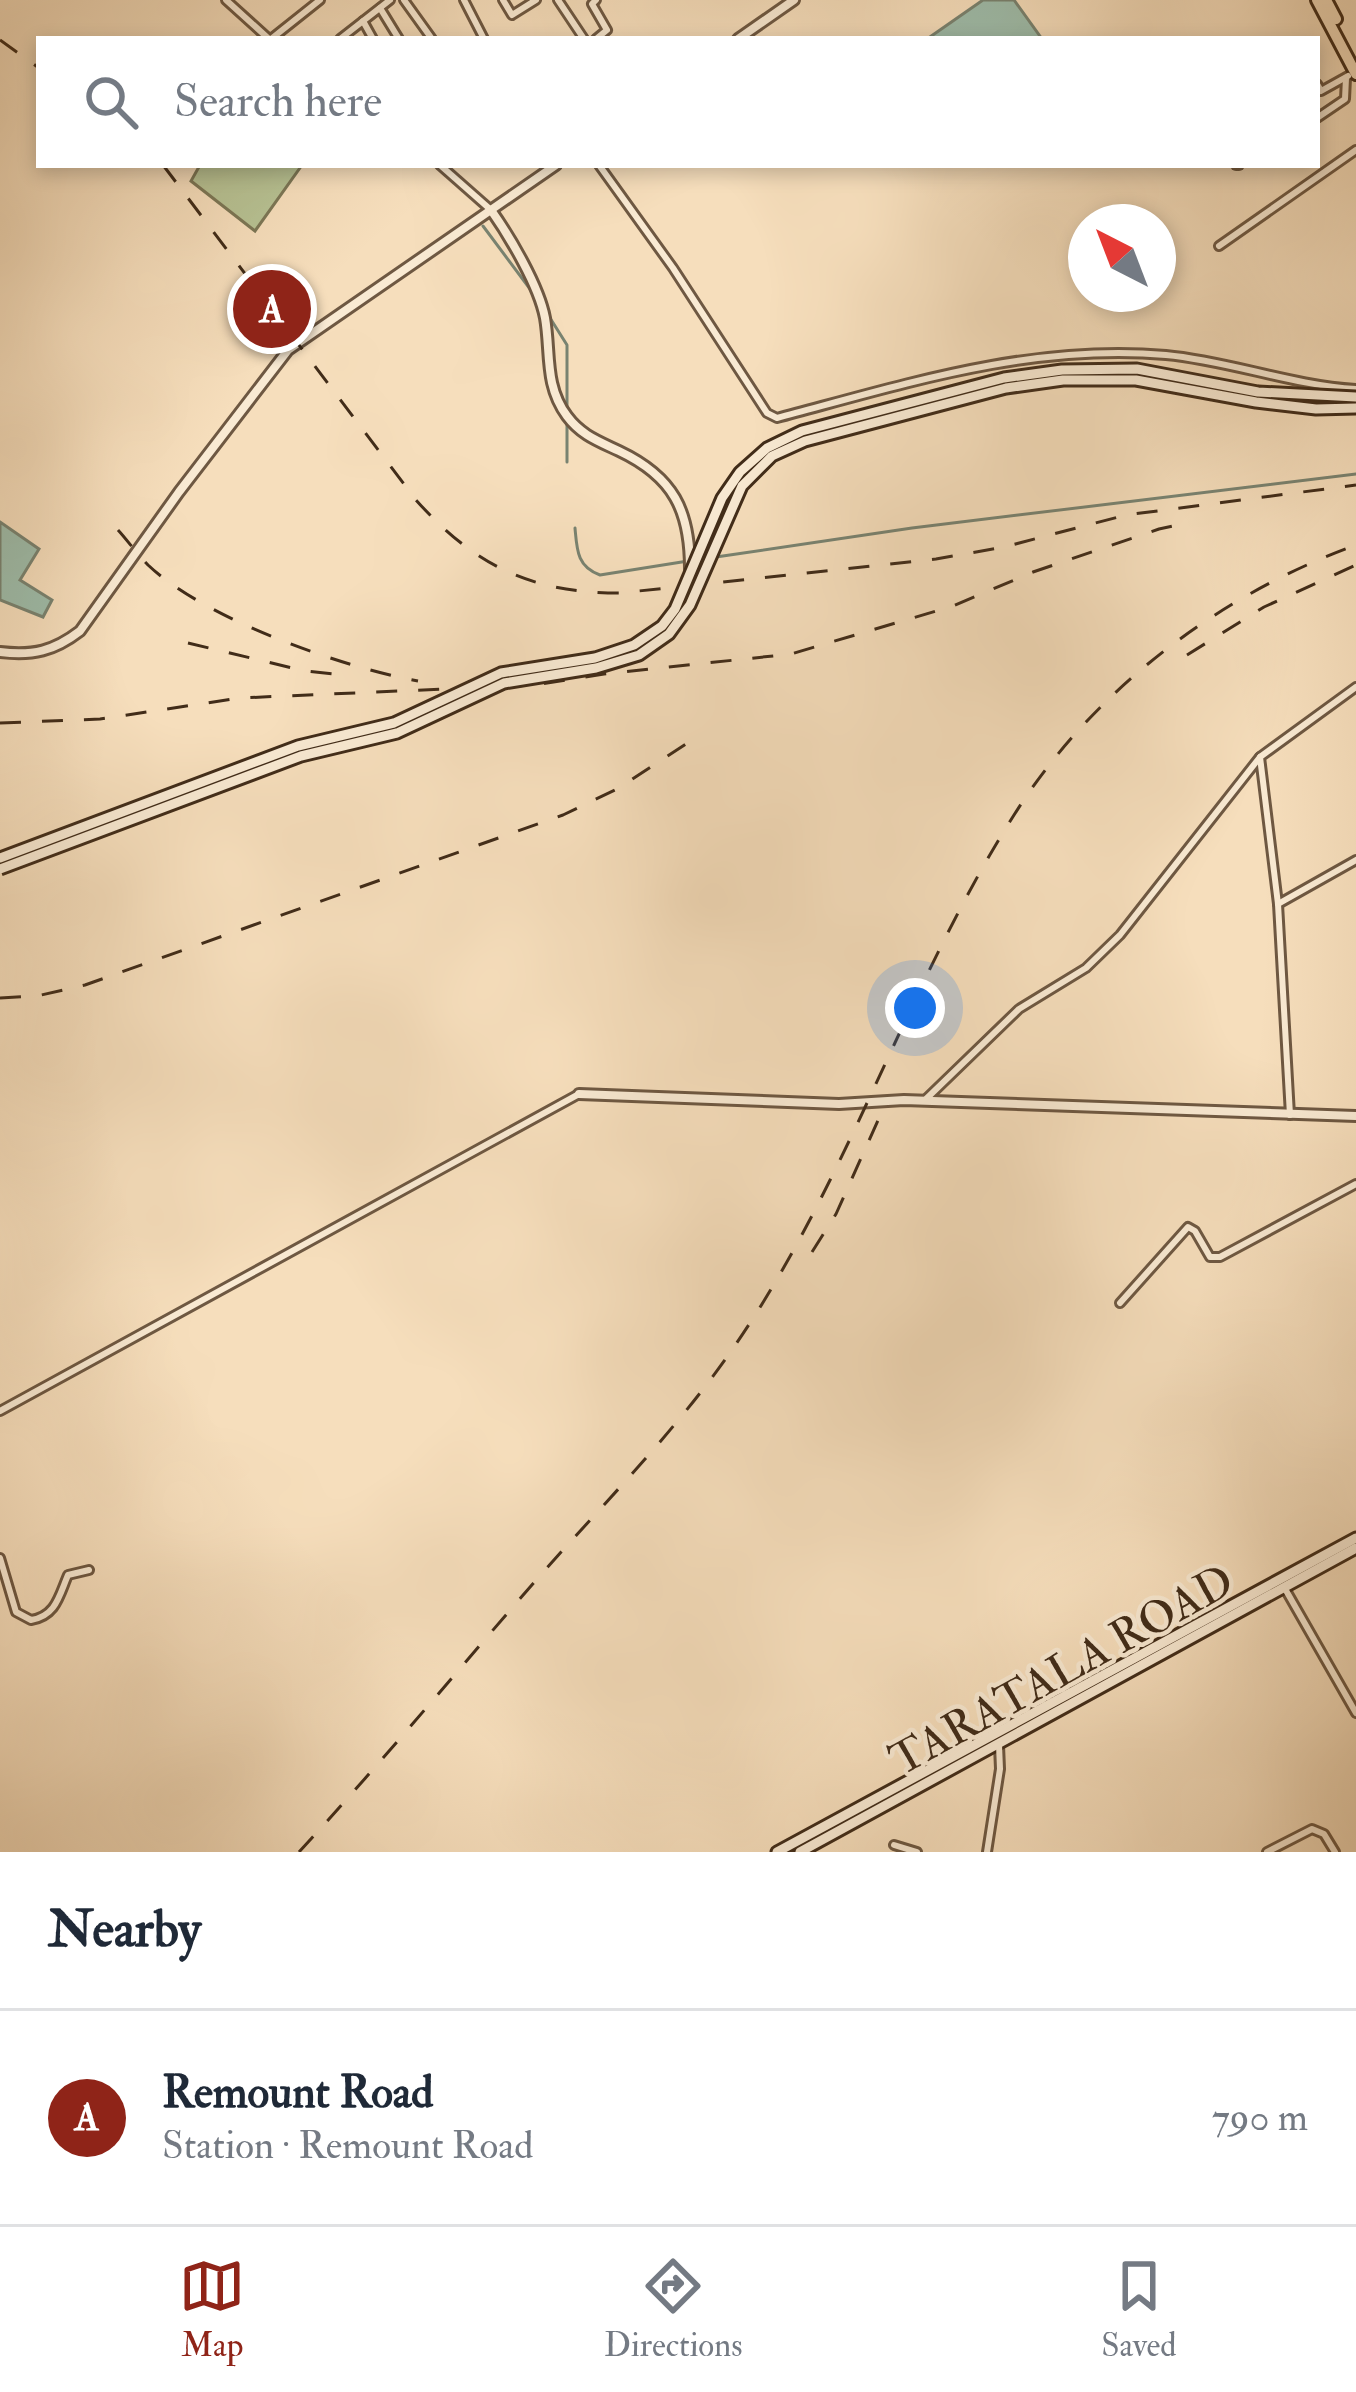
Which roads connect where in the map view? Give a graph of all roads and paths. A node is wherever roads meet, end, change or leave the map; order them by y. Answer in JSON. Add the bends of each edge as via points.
{"nodes":[{"id":1,"x":320,"y":0,"type":"edge"},
{"id":2,"x":390,"y":0,"type":"edge"},
{"id":3,"x":404,"y":0,"type":"edge"},
{"id":4,"x":464,"y":0,"type":"edge"},
{"id":5,"x":503,"y":0,"type":"edge"},
{"id":6,"x":536,"y":0,"type":"edge"},
{"id":7,"x":558,"y":0,"type":"edge"},
{"id":8,"x":596,"y":0,"type":"edge"},
{"id":9,"x":794,"y":0,"type":"edge"},
{"id":10,"x":1322,"y":0,"type":"edge"},
{"id":11,"x":228,"y":1,"type":"edge"},
{"id":12,"x":380,"y":8,"type":"junction"},
{"id":13,"x":363,"y":21,"type":"junction"},
{"id":14,"x":267,"y":36,"type":"edge"},
{"id":15,"x":274,"y":36,"type":"edge"},
{"id":16,"x":345,"y":36,"type":"edge"},
{"id":17,"x":371,"y":36,"type":"edge"},
{"id":18,"x":397,"y":36,"type":"edge"},
{"id":19,"x":430,"y":36,"type":"edge"},
{"id":20,"x":482,"y":36,"type":"edge"},
{"id":21,"x":582,"y":36,"type":"edge"},
{"id":22,"x":600,"y":36,"type":"edge"},
{"id":23,"x":742,"y":36,"type":"edge"},
{"id":24,"x":1354,"y":58,"type":"edge"},
{"id":25,"x":1352,"y":75,"type":"edge"},
{"id":26,"x":1320,"y":89,"type":"edge"},
{"id":27,"x":1320,"y":116,"type":"edge"},
{"id":28,"x":1356,"y":150,"type":"edge"},
{"id":29,"x":443,"y":168,"type":"edge"},
{"id":30,"x":552,"y":168,"type":"edge"},
{"id":31,"x":601,"y":168,"type":"edge"},
{"id":32,"x":491,"y":210,"type":"junction"},
{"id":33,"x":1220,"y":246,"type":"dead end"},
{"id":34,"x":1356,"y":393,"type":"edge"},
{"id":35,"x":1356,"y":407,"type":"edge"},
{"id":36,"x":690,"y":579,"type":"junction"},
{"id":37,"x":0,"y":652,"type":"edge"},
{"id":38,"x":1356,"y":686,"type":"edge"},
{"id":39,"x":1260,"y":757,"type":"junction"},
{"id":40,"x":0,"y":857,"type":"edge"},
{"id":41,"x":1356,"y":860,"type":"edge"},
{"id":42,"x":0,"y":869,"type":"edge"},
{"id":43,"x":1278,"y":904,"type":"junction"},
{"id":44,"x":579,"y":1094,"type":"joint"},
{"id":45,"x":925,"y":1101,"type":"junction"},
{"id":46,"x":1290,"y":1115,"type":"junction"},
{"id":47,"x":1356,"y":1116,"type":"edge"},
{"id":48,"x":1356,"y":1184,"type":"edge"},
{"id":49,"x":1120,"y":1303,"type":"dead end"},
{"id":50,"x":0,"y":1411,"type":"edge"},
{"id":51,"x":1356,"y":1538,"type":"edge"},
{"id":52,"x":1356,"y":1548,"type":"edge"},
{"id":53,"x":0,"y":1558,"type":"edge"},
{"id":54,"x":89,"y":1570,"type":"dead end"},
{"id":55,"x":1284,"y":1587,"type":"junction"},
{"id":56,"x":1356,"y":1713,"type":"edge"},
{"id":57,"x":1004,"y":1738,"type":"junction"},
{"id":58,"x":894,"y":1845,"type":"dead end"},
{"id":59,"x":777,"y":1852,"type":"edge"},
{"id":60,"x":800,"y":1852,"type":"edge"},
{"id":61,"x":917,"y":1852,"type":"edge"},
{"id":62,"x":987,"y":1852,"type":"edge"},
{"id":63,"x":1267,"y":1852,"type":"edge"},
{"id":64,"x":1335,"y":1852,"type":"edge"}],
"edges":[{"from":1,"to":15,"type":"street"},
{"from":2,"to":12,"type":"street"},
{"from":3,"to":19,"type":"street"},
{"from":4,"to":20,"type":"street"},
{"from":5,"to":6,"type":"street","via":[[512,15]]},
{"from":7,"to":21,"type":"street"},
{"from":8,"to":22,"type":"street","via":[[607,30]]},
{"from":9,"to":23,"type":"street"},
{"from":10,"to":24,"type":"highway"},
{"from":11,"to":14,"type":"street"},
{"from":12,"to":13,"type":"street"},
{"from":12,"to":18,"type":"street"},
{"from":13,"to":16,"type":"street"},
{"from":13,"to":17,"type":"street"},
{"from":24,"to":25,"type":"highway"},
{"from":25,"to":26,"type":"street"},
{"from":25,"to":27,"type":"street","via":[[1345,99]]},
{"from":28,"to":33,"type":"street"},
{"from":29,"to":32,"type":"street"},
{"from":30,"to":32,"type":"street"},
{"from":31,"to":34,"type":"street","via":[[766,413],[777,418],[963,370],[1104,352],[1203,360]]},
{"from":32,"to":36,"type":"street","via":[[545,317],[559,405],[578,430],[652,469],[671,491],[690,532]]},
{"from":32,"to":37,"type":"street","via":[[288,350],[80,631],[39,654]]},
{"from":34,"to":36,"type":"main road","bridge":true,"via":[[1317,398],[1137,369],[1062,370],[802,431],[767,448],[733,480]]},
{"from":35,"to":42,"type":"main road","bridge":true,"via":[[1256,402],[1136,380],[1063,380],[805,441],[772,456],[742,486],[690,605],[669,634],[639,655],[504,683],[397,733],[301,756]]},
{"from":36,"to":40,"type":"main road","bridge":true,"via":[[668,619],[624,650],[501,673],[394,723],[298,746]]},
{"from":38,"to":39,"type":"street"},
{"from":39,"to":43,"type":"street"},
{"from":39,"to":45,"type":"street","via":[[1120,935],[1086,968],[1019,1009]]},
{"from":41,"to":43,"type":"street"},
{"from":43,"to":46,"type":"street"},
{"from":44,"to":45,"type":"street"},
{"from":44,"to":50,"type":"street"},
{"from":45,"to":46,"type":"street"},
{"from":46,"to":47,"type":"street"},
{"from":48,"to":49,"type":"street","via":[[1220,1258],[1210,1257],[1188,1226]]},
{"from":51,"to":57,"type":"main road"},
{"from":52,"to":55,"type":"main road","name":"TARATALA ROAD"},
{"from":53,"to":54,"type":"street","via":[[16,1612],[32,1620],[52,1611],[68,1575]]},
{"from":55,"to":56,"type":"street"},
{"from":55,"to":57,"type":"main road","name":"TARATALA ROAD"},
{"from":57,"to":59,"type":"main road"},
{"from":57,"to":60,"type":"main road","name":"TARATALA ROAD"},
{"from":57,"to":62,"type":"street"},
{"from":58,"to":61,"type":"street"},
{"from":63,"to":64,"type":"street","via":[[1312,1829]]}]}
